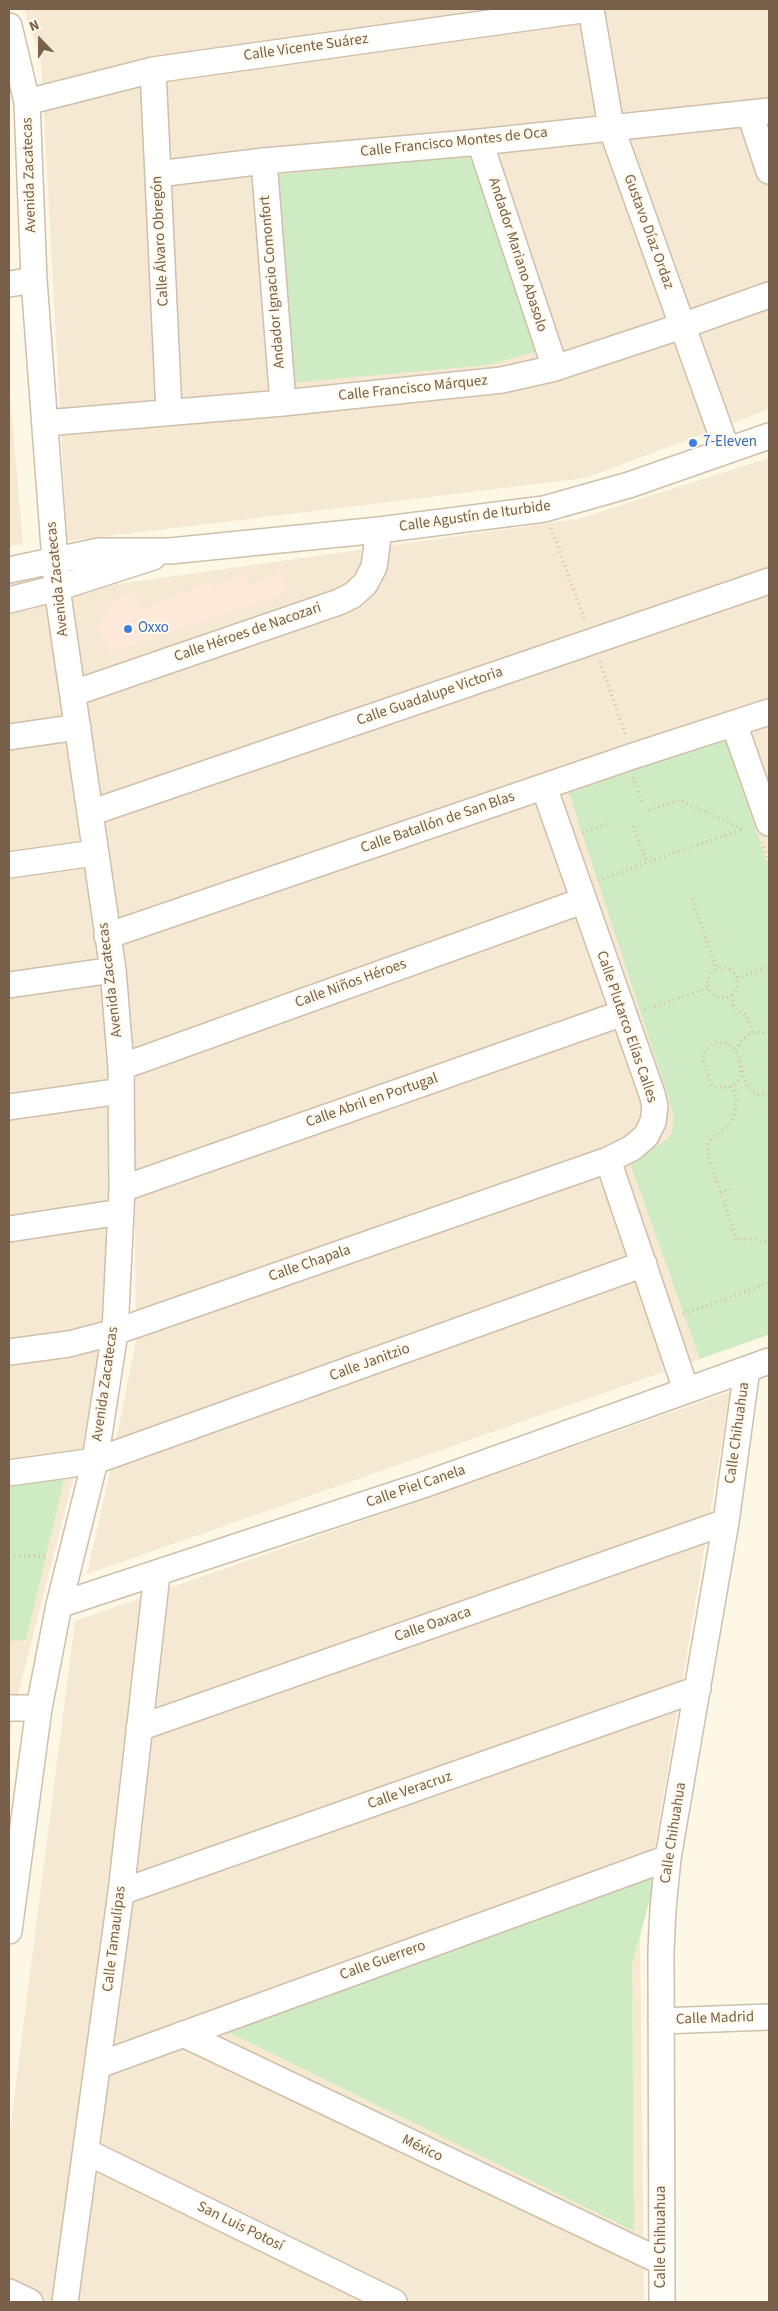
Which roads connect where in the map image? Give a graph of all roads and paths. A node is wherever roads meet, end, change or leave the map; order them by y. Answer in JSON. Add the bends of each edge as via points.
{"nodes":[{"id":1,"x":590,"y":9,"type":"edge"},
{"id":2,"x":9,"y":26,"type":"edge"},
{"id":3,"x":153,"y":70,"type":"junction"},
{"id":4,"x":27,"y":102,"type":"junction"},
{"id":5,"x":759,"y":112,"type":"edge"},
{"id":6,"x":611,"y":127,"type":"junction"},
{"id":7,"x":19,"y":134,"type":"edge"},
{"id":8,"x":480,"y":142,"type":"junction"},
{"id":9,"x":264,"y":161,"type":"junction"},
{"id":10,"x":769,"y":171,"type":"edge"},
{"id":11,"x":158,"y":174,"type":"junction"},
{"id":12,"x":34,"y":280,"type":"junction"},
{"id":13,"x":9,"y":284,"type":"edge"},
{"id":14,"x":769,"y":295,"type":"edge"},
{"id":15,"x":682,"y":326,"type":"junction"},
{"id":16,"x":555,"y":368,"type":"junction"},
{"id":17,"x":283,"y":403,"type":"junction"},
{"id":18,"x":169,"y":412,"type":"junction"},
{"id":19,"x":45,"y":423,"type":"junction"},
{"id":20,"x":769,"y":436,"type":"edge"},
{"id":21,"x":727,"y":450,"type":"junction"},
{"id":22,"x":379,"y":530,"type":"junction"},
{"id":23,"x":170,"y":551,"type":"junction"},
{"id":24,"x":54,"y":561,"type":"junction"},
{"id":25,"x":9,"y":570,"type":"edge"},
{"id":26,"x":769,"y":581,"type":"edge"},
{"id":27,"x":57,"y":588,"type":"junction"},
{"id":28,"x":9,"y":600,"type":"edge"},
{"id":29,"x":74,"y":693,"type":"junction"},
{"id":30,"x":769,"y":712,"type":"edge"},
{"id":31,"x":734,"y":724,"type":"junction"},
{"id":32,"x":78,"y":727,"type":"junction"},
{"id":33,"x":9,"y":737,"type":"edge"},
{"id":34,"x":631,"y":770,"type":"dead end"},
{"id":35,"x":544,"y":788,"type":"junction"},
{"id":36,"x":642,"y":802,"type":"dead end"},
{"id":37,"x":649,"y":810,"type":"dead end"},
{"id":38,"x":90,"y":813,"type":"junction"},
{"id":39,"x":607,"y":824,"type":"dead end"},
{"id":40,"x":633,"y":826,"type":"dead end"},
{"id":41,"x":743,"y":829,"type":"junction"},
{"id":42,"x":760,"y":830,"type":"edge"},
{"id":43,"x":579,"y":834,"type":"dead end"},
{"id":44,"x":94,"y":853,"type":"junction"},
{"id":45,"x":646,"y":863,"type":"junction"},
{"id":46,"x":769,"y":863,"type":"edge"},
{"id":47,"x":9,"y":864,"type":"edge"},
{"id":48,"x":589,"y":891,"type":"junction"},
{"id":49,"x":692,"y":899,"type":"dead end"},
{"id":50,"x":107,"y":936,"type":"junction"},
{"id":51,"x":769,"y":966,"type":"edge"},
{"id":52,"x":113,"y":970,"type":"junction"},
{"id":53,"x":716,"y":970,"type":"junction"},
{"id":54,"x":737,"y":978,"type":"junction"},
{"id":55,"x":9,"y":985,"type":"edge"},
{"id":56,"x":709,"y":988,"type":"junction"},
{"id":57,"x":732,"y":995,"type":"junction"},
{"id":58,"x":631,"y":1012,"type":"junction"},
{"id":59,"x":753,"y":1033,"type":"junction"},
{"id":60,"x":769,"y":1034,"type":"edge"},
{"id":61,"x":736,"y":1050,"type":"junction"},
{"id":62,"x":121,"y":1066,"type":"junction"},
{"id":63,"x":740,"y":1066,"type":"junction"},
{"id":64,"x":731,"y":1086,"type":"junction"},
{"id":65,"x":121,"y":1091,"type":"junction"},
{"id":66,"x":769,"y":1095,"type":"edge"},
{"id":67,"x":9,"y":1107,"type":"edge"},
{"id":68,"x":608,"y":1160,"type":"junction"},
{"id":69,"x":734,"y":1188,"type":"dead end"},
{"id":70,"x":720,"y":1193,"type":"junction"},
{"id":71,"x":122,"y":1200,"type":"junction"},
{"id":72,"x":9,"y":1229,"type":"edge"},
{"id":73,"x":769,"y":1243,"type":"edge"},
{"id":74,"x":644,"y":1264,"type":"junction"},
{"id":75,"x":769,"y":1274,"type":"edge"},
{"id":76,"x":769,"y":1281,"type":"edge"},
{"id":77,"x":682,"y":1314,"type":"dead end"},
{"id":78,"x":115,"y":1332,"type":"junction"},
{"id":79,"x":9,"y":1352,"type":"edge"},
{"id":80,"x":758,"y":1365,"type":"edge"},
{"id":81,"x":686,"y":1390,"type":"junction"},
{"id":82,"x":95,"y":1461,"type":"junction"},
{"id":83,"x":9,"y":1473,"type":"edge"},
{"id":84,"x":726,"y":1522,"type":"junction"},
{"id":85,"x":51,"y":1548,"type":"dead end"},
{"id":86,"x":9,"y":1555,"type":"edge"},
{"id":87,"x":49,"y":1557,"type":"junction"},
{"id":88,"x":47,"y":1566,"type":"dead end"},
{"id":89,"x":157,"y":1574,"type":"junction"},
{"id":90,"x":60,"y":1605,"type":"junction"},
{"id":91,"x":698,"y":1689,"type":"junction"},
{"id":92,"x":9,"y":1708,"type":"edge"},
{"id":93,"x":39,"y":1708,"type":"junction"},
{"id":94,"x":139,"y":1728,"type":"junction"},
{"id":95,"x":668,"y":1858,"type":"junction"},
{"id":96,"x":121,"y":1892,"type":"junction"},
{"id":97,"x":9,"y":1931,"type":"edge"},
{"id":98,"x":769,"y":2017,"type":"edge"},
{"id":99,"x":661,"y":2021,"type":"junction"},
{"id":100,"x":183,"y":2034,"type":"junction"},
{"id":101,"x":99,"y":2065,"type":"junction"},
{"id":102,"x":87,"y":2152,"type":"junction"},
{"id":103,"x":662,"y":2262,"type":"junction"},
{"id":104,"x":9,"y":2292,"type":"edge"},
{"id":105,"x":30,"y":2302,"type":"edge"},
{"id":106,"x":65,"y":2302,"type":"edge"},
{"id":107,"x":394,"y":2302,"type":"edge"},
{"id":108,"x":662,"y":2302,"type":"edge"}],
"edges":[{"from":1,"to":3,"type":"street","name":"Calle Vicente Suárez"},
{"from":1,"to":6,"type":"street","name":"Gustavo Díaz Ordaz"},
{"from":2,"to":4,"type":"street","name":"Avenida Zacatecas"},
{"from":3,"to":4,"type":"street","name":"Calle Vicente Suárez"},
{"from":3,"to":11,"type":"street","name":"Calle Álvaro Obregón"},
{"from":4,"to":7,"type":"street","name":"Avenida Zacatecas"},
{"from":5,"to":6,"type":"street","name":"Calle Francisco Montes de Oca"},
{"from":5,"to":10,"type":"street","name":"Calle Francisco Montes de Oca"},
{"from":6,"to":8,"type":"street","name":"Calle Francisco Montes de Oca"},
{"from":6,"to":15,"type":"street","name":"Gustavo Díaz Ordaz"},
{"from":7,"to":12,"type":"street","name":"Avenida Zacatecas"},
{"from":8,"to":9,"type":"street","name":"Calle Francisco Montes de Oca"},
{"from":8,"to":16,"type":"street","name":"Andador Mariano Abasolo"},
{"from":9,"to":11,"type":"street","name":"Calle Francisco Montes de Oca"},
{"from":9,"to":17,"type":"street","name":"Andador Ignacio Comonfort"},
{"from":11,"to":18,"type":"street","name":"Calle Álvaro Obregón"},
{"from":12,"to":13,"type":"street"},
{"from":12,"to":19,"type":"street","name":"Avenida Zacatecas"},
{"from":14,"to":15,"type":"street","name":"Calle Francisco Márquez"},
{"from":15,"to":16,"type":"street","name":"Calle Francisco Márquez"},
{"from":15,"to":21,"type":"street","name":"Gustavo Díaz Ordaz"},
{"from":16,"to":17,"type":"street","name":"Calle Francisco Márquez","via":[[502,380]]},
{"from":17,"to":18,"type":"street","name":"Calle Francisco Márquez"},
{"from":18,"to":19,"type":"street","name":"Calle Francisco Márquez"},
{"from":19,"to":24,"type":"street","name":"Avenida Zacatecas"},
{"from":20,"to":21,"type":"street","name":"Calle Agustín de Iturbide"},
{"from":21,"to":22,"type":"street","name":"Calle Agustín de Iturbide","via":[[629,485],[544,509]]},
{"from":22,"to":23,"type":"street","name":"Calle Agustín de Iturbide"},
{"from":22,"to":29,"type":"street","name":"Calle Héroes de Nacozari","via":[[374,567],[365,584],[353,595]]},
{"from":23,"to":24,"type":"street","name":"Calle Agustín de Iturbide","via":[[98,551]]},
{"from":23,"to":27,"type":"street","name":"Calle Agustín de Iturbide"},
{"from":24,"to":25,"type":"street","name":"Calle Agustín de Iturbide"},
{"from":24,"to":27,"type":"street","name":"Avenida Zacatecas"},
{"from":26,"to":38,"type":"street","name":"Calle Guadalupe Victoria"},
{"from":27,"to":28,"type":"street","name":"Calle Agustín de Iturbide"},
{"from":27,"to":29,"type":"street","name":"Avenida Zacatecas"},
{"from":29,"to":32,"type":"street","name":"Avenida Zacatecas"},
{"from":30,"to":31,"type":"street","name":"Calle Batallón de San Blas"},
{"from":31,"to":35,"type":"street","name":"Calle Batallón de San Blas"},
{"from":31,"to":42,"type":"street"},
{"from":32,"to":33,"type":"street"},
{"from":32,"to":38,"type":"street","name":"Avenida Zacatecas"},
{"from":34,"to":36,"type":"path"},
{"from":35,"to":48,"type":"street","name":"Calle Plutarco Elías Calles"},
{"from":35,"to":50,"type":"street","name":"Calle Batallón de San Blas"},
{"from":37,"to":41,"type":"path","via":[[679,800]]},
{"from":38,"to":44,"type":"street","name":"Avenida Zacatecas"},
{"from":39,"to":43,"type":"path"},
{"from":40,"to":45,"type":"path"},
{"from":41,"to":42,"type":"path"},
{"from":41,"to":45,"type":"path"},
{"from":42,"to":46,"type":"path"},
{"from":44,"to":47,"type":"street"},
{"from":44,"to":50,"type":"street","name":"Avenida Zacatecas"},
{"from":45,"to":48,"type":"path"},
{"from":48,"to":58,"type":"street","name":"Calle Plutarco Elías Calles"},
{"from":48,"to":62,"type":"street","name":"Calle Niños Héroes"},
{"from":49,"to":53,"type":"path"},
{"from":50,"to":52,"type":"street","name":"Avenida Zacatecas"},
{"from":51,"to":54,"type":"path"},
{"from":52,"to":55,"type":"street"},
{"from":52,"to":62,"type":"street","name":"Avenida Zacatecas"},
{"from":53,"to":54,"type":"path","via":[[727,969]]},
{"from":53,"to":56,"type":"path","via":[[709,977]]},
{"from":54,"to":57,"type":"path"},
{"from":56,"to":57,"type":"path","via":[[712,994],[721,998]]},
{"from":56,"to":58,"type":"path"},
{"from":57,"to":59,"type":"path","via":[[734,1008],[747,1015]]},
{"from":58,"to":68,"type":"street","name":"Calle Plutarco Elías Calles","via":[[655,1106],[653,1122],[646,1136],[632,1148]]},
{"from":58,"to":71,"type":"street","name":"Calle Abril en Portugal"},
{"from":59,"to":60,"type":"path"},
{"from":59,"to":61,"type":"path","via":[[743,1038]]},
{"from":61,"to":63,"type":"path"},
{"from":61,"to":64,"type":"path","via":[[728,1043],[717,1042],[705,1050],[702,1060],[712,1086],[720,1089]]},
{"from":62,"to":65,"type":"street","name":"Avenida Zacatecas"},
{"from":63,"to":64,"type":"path","via":[[740,1077]]},
{"from":63,"to":66,"type":"path","via":[[748,1089]]},
{"from":64,"to":70,"type":"path","via":[[737,1098],[734,1116],[726,1128],[711,1139],[707,1150]]},
{"from":65,"to":67,"type":"street"},
{"from":65,"to":71,"type":"street","name":"Avenida Zacatecas"},
{"from":68,"to":74,"type":"street"},
{"from":68,"to":78,"type":"street","name":"Calle Chapala"},
{"from":69,"to":70,"type":"path"},
{"from":70,"to":73,"type":"path","via":[[737,1240],[757,1239]]},
{"from":71,"to":72,"type":"street","name":"Calle Abril en Portugal"},
{"from":71,"to":78,"type":"street","name":"Avenida Zacatecas"},
{"from":74,"to":81,"type":"street"},
{"from":74,"to":82,"type":"street","name":"Calle Janitzio"},
{"from":75,"to":76,"type":"path"},
{"from":76,"to":77,"type":"path"},
{"from":78,"to":79,"type":"street","name":"Calle Chapala","via":[[69,1344]]},
{"from":78,"to":82,"type":"street","name":"Avenida Zacatecas"},
{"from":80,"to":81,"type":"street","name":"Calle Piel Canela"},
{"from":80,"to":84,"type":"street","name":"Calle Chihuahua"},
{"from":81,"to":89,"type":"street","name":"Calle Piel Canela"},
{"from":82,"to":83,"type":"street"},
{"from":82,"to":90,"type":"street","name":"Avenida Zacatecas"},
{"from":84,"to":91,"type":"street","name":"Calle Chihuahua"},
{"from":84,"to":94,"type":"street","name":"Calle Oaxaca"},
{"from":85,"to":87,"type":"path"},
{"from":86,"to":87,"type":"path"},
{"from":87,"to":88,"type":"path"},
{"from":89,"to":90,"type":"street","name":"Calle Piel Canela"},
{"from":89,"to":94,"type":"street","name":"Calle Tamaulipas"},
{"from":90,"to":93,"type":"street","name":"Avenida Zacatecas"},
{"from":91,"to":95,"type":"street","name":"Calle Chihuahua"},
{"from":91,"to":96,"type":"street","name":"Calle Veracruz"},
{"from":92,"to":93,"type":"street"},
{"from":93,"to":97,"type":"street","name":"Avenida Zacatecas"},
{"from":94,"to":96,"type":"street","name":"Calle Tamaulipas"},
{"from":95,"to":99,"type":"street","name":"Calle Chihuahua","via":[[662,1926]]},
{"from":95,"to":100,"type":"street","name":"Calle Guerrero"},
{"from":96,"to":101,"type":"street","name":"Calle Tamaulipas"},
{"from":98,"to":99,"type":"street","name":"Calle Madrid"},
{"from":99,"to":103,"type":"street","name":"Calle Chihuahua"},
{"from":100,"to":101,"type":"street","name":"Calle Guerrero"},
{"from":100,"to":103,"type":"street","name":"México"},
{"from":101,"to":102,"type":"street","name":"Calle Tamaulipas"},
{"from":102,"to":106,"type":"street","name":"Calle Tamaulipas"},
{"from":102,"to":107,"type":"street","name":"San Luis Potosí"},
{"from":103,"to":108,"type":"street","name":"Calle Chihuahua"},
{"from":104,"to":105,"type":"street"}]}
